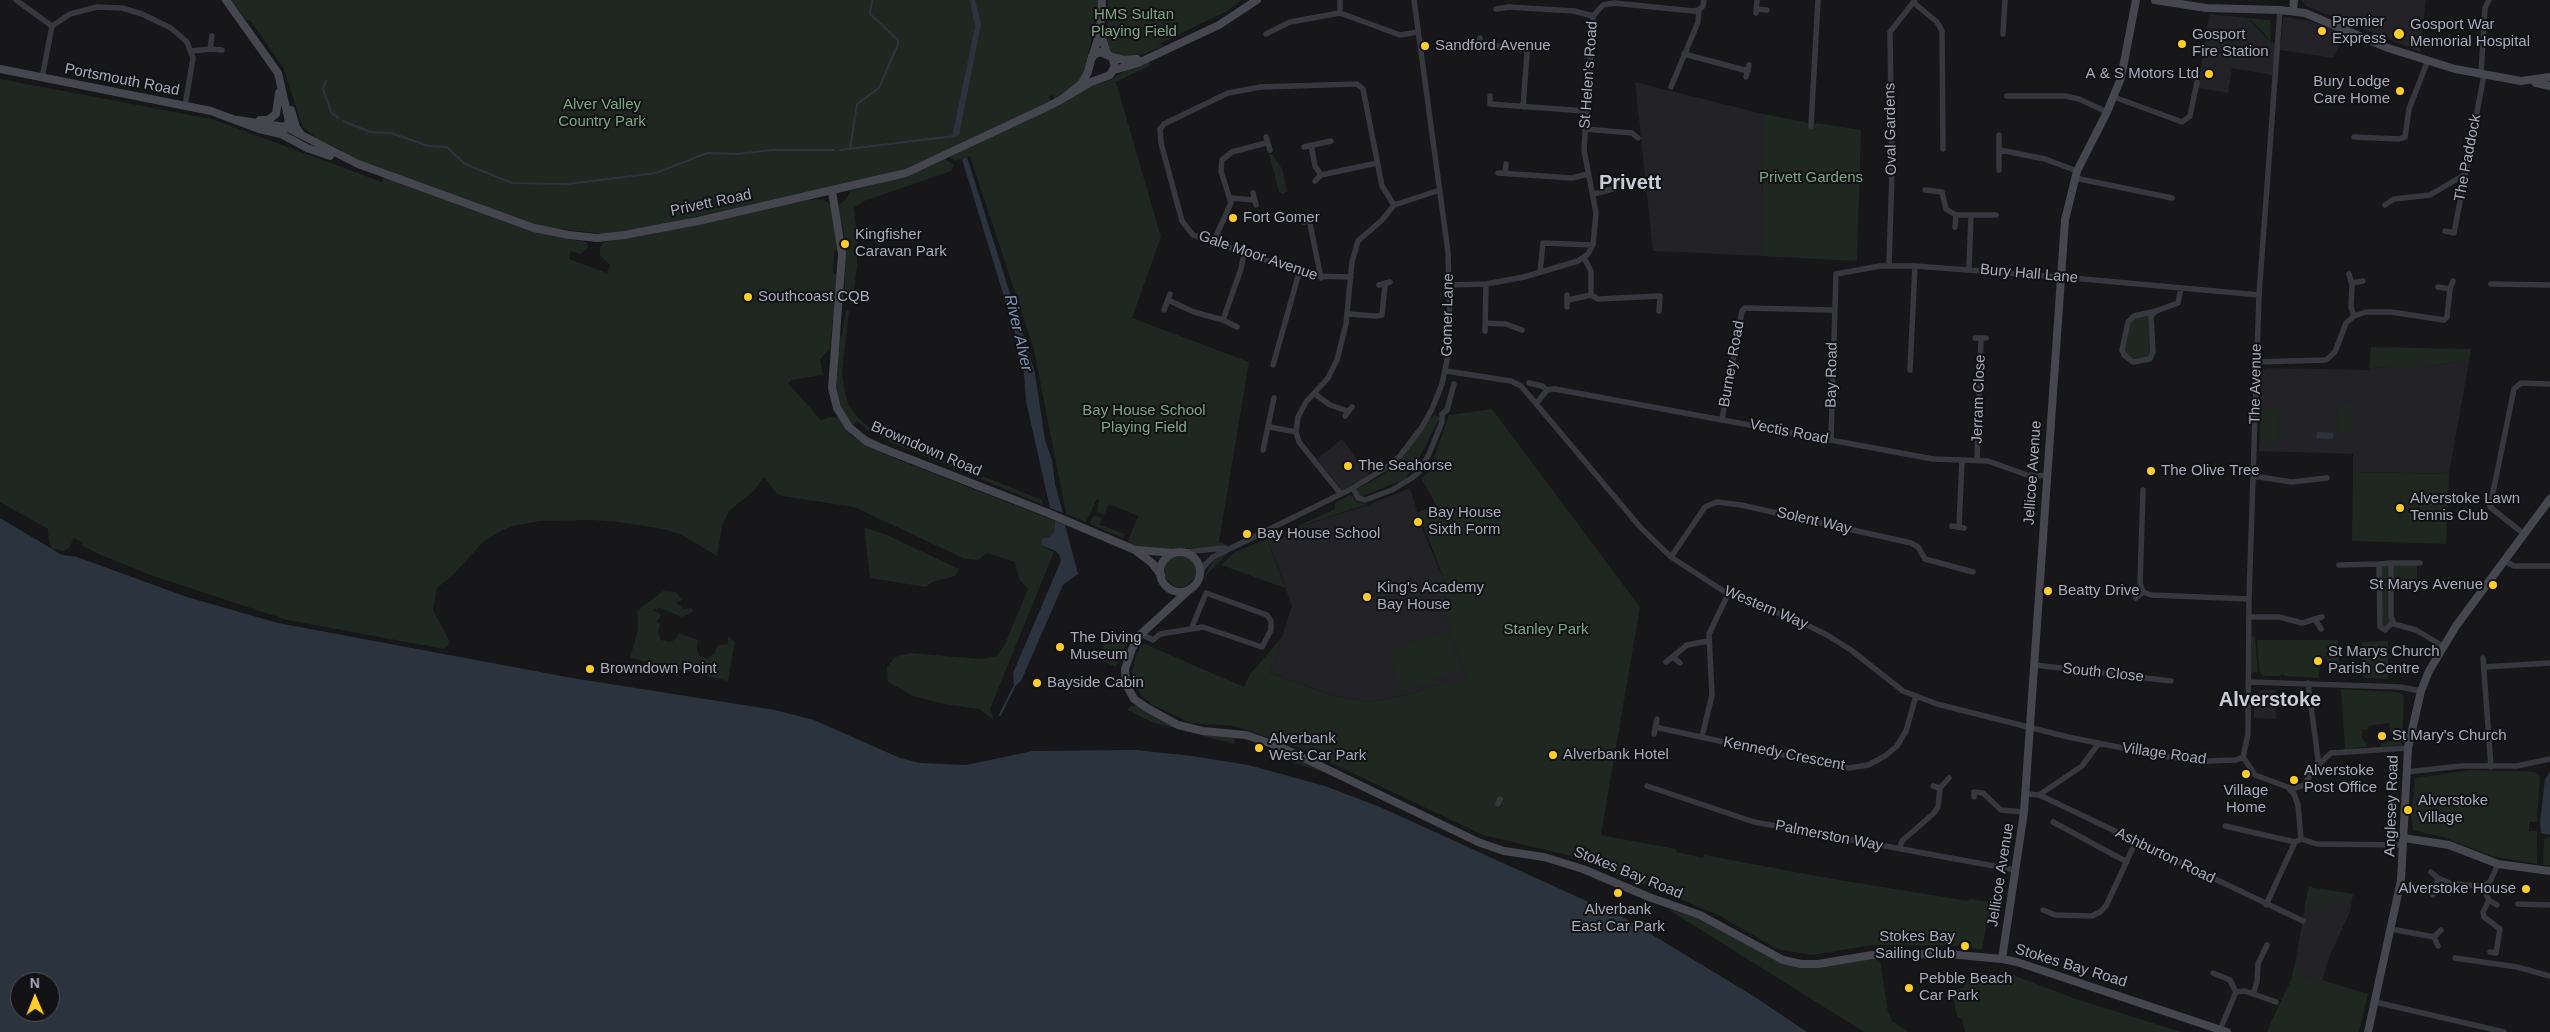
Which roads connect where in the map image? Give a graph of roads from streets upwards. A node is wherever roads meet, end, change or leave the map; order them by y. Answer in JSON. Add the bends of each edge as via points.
{"nodes":[{"id":1,"x":16,"y":0,"type":"edge"},
{"id":2,"x":226,"y":0,"type":"edge"},
{"id":3,"x":1102,"y":0,"type":"edge"},
{"id":4,"x":1257,"y":0,"type":"edge"},
{"id":5,"x":1340,"y":0,"type":"edge"},
{"id":6,"x":1414,"y":0,"type":"edge"},
{"id":7,"x":1704,"y":0,"type":"edge"},
{"id":8,"x":1757,"y":0,"type":"edge"},
{"id":9,"x":1818,"y":0,"type":"edge"},
{"id":10,"x":2005,"y":0,"type":"edge"},
{"id":11,"x":2136,"y":0,"type":"edge"},
{"id":12,"x":2155,"y":0,"type":"edge"},
{"id":13,"x":2294,"y":0,"type":"edge"},
{"id":14,"x":2489,"y":0,"type":"edge"},
{"id":15,"x":1915,"y":2,"type":"edge"},
{"id":16,"x":1496,"y":9,"type":"dead end"},
{"id":17,"x":1699,"y":10,"type":"junction"},
{"id":18,"x":1767,"y":10,"type":"dead end"},
{"id":19,"x":2280,"y":10,"type":"junction"},
{"id":20,"x":2293,"y":11,"type":"junction"},
{"id":21,"x":1340,"y":12,"type":"junction"},
{"id":22,"x":1592,"y":16,"type":"junction"},
{"id":23,"x":52,"y":26,"type":"junction"},
{"id":24,"x":1100,"y":32,"type":"junction"},
{"id":25,"x":1418,"y":32,"type":"junction"},
{"id":26,"x":1266,"y":34,"type":"dead end"},
{"id":27,"x":2003,"y":34,"type":"dead end"},
{"id":28,"x":212,"y":36,"type":"dead end"},
{"id":29,"x":1480,"y":44,"type":"dead end"},
{"id":30,"x":210,"y":49,"type":"junction"},
{"id":31,"x":222,"y":50,"type":"dead end"},
{"id":32,"x":192,"y":51,"type":"junction"},
{"id":33,"x":1684,"y":54,"type":"junction"},
{"id":34,"x":1110,"y":55,"type":"junction"},
{"id":35,"x":1153,"y":56,"type":"junction"},
{"id":36,"x":1092,"y":58,"type":"junction"},
{"id":37,"x":2428,"y":60,"type":"junction"},
{"id":38,"x":1089,"y":67,"type":"junction"},
{"id":39,"x":0,"y":69,"type":"edge"},
{"id":40,"x":1114,"y":70,"type":"junction"},
{"id":41,"x":1748,"y":71,"type":"dead end"},
{"id":42,"x":278,"y":73,"type":"junction"},
{"id":43,"x":2482,"y":75,"type":"junction"},
{"id":44,"x":42,"y":78,"type":"junction"},
{"id":45,"x":1102,"y":78,"type":"junction"},
{"id":46,"x":2549,"y":80,"type":"edge"},
{"id":47,"x":2197,"y":82,"type":"dead end"},
{"id":48,"x":280,"y":83,"type":"junction"},
{"id":49,"x":1673,"y":84,"type":"dead end"},
{"id":50,"x":1490,"y":96,"type":"dead end"},
{"id":51,"x":2007,"y":96,"type":"dead end"},
{"id":52,"x":2114,"y":97,"type":"junction"},
{"id":53,"x":1062,"y":98,"type":"junction"},
{"id":54,"x":279,"y":105,"type":"junction"},
{"id":55,"x":185,"y":106,"type":"junction"},
{"id":56,"x":1523,"y":107,"type":"junction"},
{"id":57,"x":211,"y":111,"type":"junction"},
{"id":58,"x":1586,"y":111,"type":"junction"},
{"id":59,"x":2107,"y":112,"type":"junction"},
{"id":60,"x":237,"y":120,"type":"junction"},
{"id":61,"x":1811,"y":126,"type":"dead end"},
{"id":62,"x":286,"y":127,"type":"junction"},
{"id":63,"x":1585,"y":130,"type":"junction"},
{"id":64,"x":300,"y":133,"type":"junction"},
{"id":65,"x":281,"y":134,"type":"junction"},
{"id":66,"x":1999,"y":135,"type":"dead end"},
{"id":67,"x":2354,"y":137,"type":"dead end"},
{"id":68,"x":1638,"y":138,"type":"dead end"},
{"id":69,"x":1332,"y":141,"type":"dead end"},
{"id":70,"x":1312,"y":145,"type":"junction"},
{"id":71,"x":1304,"y":147,"type":"dead end"},
{"id":72,"x":1942,"y":149,"type":"dead end"},
{"id":73,"x":1270,"y":150,"type":"dead end"},
{"id":74,"x":2000,"y":150,"type":"junction"},
{"id":75,"x":322,"y":152,"type":"junction"},
{"id":76,"x":1377,"y":163,"type":"junction"},
{"id":77,"x":358,"y":164,"type":"junction"},
{"id":78,"x":1506,"y":164,"type":"dead end"},
{"id":79,"x":1999,"y":170,"type":"dead end"},
{"id":80,"x":1588,"y":174,"type":"junction"},
{"id":81,"x":2076,"y":174,"type":"junction"},
{"id":82,"x":1320,"y":175,"type":"junction"},
{"id":83,"x":2464,"y":175,"type":"junction"},
{"id":84,"x":1315,"y":181,"type":"dead end"},
{"id":85,"x":1616,"y":188,"type":"dead end"},
{"id":86,"x":1440,"y":190,"type":"junction"},
{"id":87,"x":1925,"y":190,"type":"dead end"},
{"id":88,"x":832,"y":191,"type":"junction"},
{"id":89,"x":1253,"y":193,"type":"dead end"},
{"id":90,"x":1594,"y":194,"type":"junction"},
{"id":91,"x":1230,"y":198,"type":"junction"},
{"id":92,"x":2172,"y":198,"type":"dead end"},
{"id":93,"x":1394,"y":205,"type":"junction"},
{"id":94,"x":2385,"y":205,"type":"dead end"},
{"id":95,"x":1956,"y":215,"type":"junction"},
{"id":96,"x":1971,"y":215,"type":"junction"},
{"id":97,"x":1996,"y":215,"type":"dead end"},
{"id":98,"x":1309,"y":219,"type":"dead end"},
{"id":99,"x":1955,"y":226,"type":"dead end"},
{"id":100,"x":2445,"y":231,"type":"dead end"},
{"id":101,"x":1213,"y":243,"type":"junction"},
{"id":102,"x":1593,"y":244,"type":"junction"},
{"id":103,"x":1244,"y":253,"type":"junction"},
{"id":104,"x":1584,"y":258,"type":"junction"},
{"id":105,"x":1889,"y":265,"type":"junction"},
{"id":106,"x":1915,"y":266,"type":"junction"},
{"id":107,"x":1969,"y":269,"type":"junction"},
{"id":108,"x":1540,"y":272,"type":"junction"},
{"id":109,"x":1299,"y":273,"type":"junction"},
{"id":110,"x":2349,"y":274,"type":"dead end"},
{"id":111,"x":1351,"y":277,"type":"junction"},
{"id":112,"x":2061,"y":277,"type":"junction"},
{"id":113,"x":1321,"y":278,"type":"junction"},
{"id":114,"x":2363,"y":281,"type":"dead end"},
{"id":115,"x":2453,"y":281,"type":"dead end"},
{"id":116,"x":2352,"y":283,"type":"junction"},
{"id":117,"x":1385,"y":284,"type":"dead end"},
{"id":118,"x":1486,"y":284,"type":"junction"},
{"id":119,"x":2491,"y":284,"type":"dead end"},
{"id":120,"x":1450,"y":285,"type":"junction"},
{"id":121,"x":2550,"y":285,"type":"edge"},
{"id":122,"x":2181,"y":288,"type":"junction"},
{"id":123,"x":2438,"y":288,"type":"dead end"},
{"id":124,"x":2450,"y":289,"type":"junction"},
{"id":125,"x":1591,"y":295,"type":"junction"},
{"id":126,"x":2258,"y":295,"type":"junction"},
{"id":127,"x":1567,"y":307,"type":"dead end"},
{"id":128,"x":1164,"y":310,"type":"dead end"},
{"id":129,"x":1833,"y":310,"type":"junction"},
{"id":130,"x":1659,"y":311,"type":"dead end"},
{"id":131,"x":2156,"y":311,"type":"junction"},
{"id":132,"x":1348,"y":314,"type":"junction"},
{"id":133,"x":2354,"y":316,"type":"junction"},
{"id":134,"x":1223,"y":320,"type":"junction"},
{"id":135,"x":1485,"y":323,"type":"junction"},
{"id":136,"x":1237,"y":327,"type":"dead end"},
{"id":137,"x":1522,"y":330,"type":"dead end"},
{"id":138,"x":1484,"y":331,"type":"dead end"},
{"id":139,"x":1981,"y":338,"type":"dead end"},
{"id":140,"x":2255,"y":362,"type":"junction"},
{"id":141,"x":1273,"y":364,"type":"dead end"},
{"id":142,"x":1910,"y":370,"type":"dead end"},
{"id":143,"x":1446,"y":371,"type":"junction"},
{"id":144,"x":1454,"y":384,"type":"dead end"},
{"id":145,"x":1530,"y":384,"type":"dead end"},
{"id":146,"x":2550,"y":384,"type":"edge"},
{"id":147,"x":1548,"y":390,"type":"junction"},
{"id":148,"x":1314,"y":394,"type":"junction"},
{"id":149,"x":1274,"y":398,"type":"dead end"},
{"id":150,"x":1536,"y":404,"type":"junction"},
{"id":151,"x":1432,"y":410,"type":"junction"},
{"id":152,"x":1348,"y":412,"type":"dead end"},
{"id":153,"x":1442,"y":414,"type":"junction"},
{"id":154,"x":1722,"y":419,"type":"junction"},
{"id":155,"x":1270,"y":427,"type":"junction"},
{"id":156,"x":1296,"y":432,"type":"junction"},
{"id":157,"x":1831,"y":440,"type":"junction"},
{"id":158,"x":1263,"y":450,"type":"dead end"},
{"id":159,"x":1977,"y":460,"type":"junction"},
{"id":160,"x":1962,"y":461,"type":"junction"},
{"id":161,"x":2047,"y":476,"type":"junction"},
{"id":162,"x":2253,"y":476,"type":"junction"},
{"id":163,"x":2327,"y":478,"type":"dead end"},
{"id":164,"x":1353,"y":488,"type":"junction"},
{"id":165,"x":2142,"y":490,"type":"dead end"},
{"id":166,"x":1341,"y":494,"type":"junction"},
{"id":167,"x":2550,"y":499,"type":"edge"},
{"id":168,"x":1958,"y":526,"type":"dead end"},
{"id":169,"x":2524,"y":534,"type":"junction"},
{"id":170,"x":1229,"y":548,"type":"junction"},
{"id":171,"x":1135,"y":550,"type":"junction"},
{"id":172,"x":1185,"y":552,"type":"junction"},
{"id":173,"x":1174,"y":553,"type":"junction"},
{"id":174,"x":1671,"y":557,"type":"junction"},
{"id":175,"x":2506,"y":562,"type":"junction"},
{"id":176,"x":2391,"y":563,"type":"junction"},
{"id":177,"x":2420,"y":563,"type":"dead end"},
{"id":178,"x":2378,"y":564,"type":"junction"},
{"id":179,"x":2338,"y":565,"type":"dead end"},
{"id":180,"x":2550,"y":566,"type":"edge"},
{"id":181,"x":1973,"y":572,"type":"dead end"},
{"id":182,"x":1161,"y":575,"type":"junction"},
{"id":183,"x":1200,"y":575,"type":"junction"},
{"id":184,"x":1166,"y":586,"type":"junction"},
{"id":185,"x":1190,"y":589,"type":"junction"},
{"id":186,"x":2143,"y":592,"type":"junction"},
{"id":187,"x":1728,"y":594,"type":"junction"},
{"id":188,"x":2136,"y":598,"type":"dead end"},
{"id":189,"x":2249,"y":599,"type":"junction"},
{"id":190,"x":1167,"y":611,"type":"junction"},
{"id":191,"x":2248,"y":617,"type":"junction"},
{"id":192,"x":2322,"y":617,"type":"dead end"},
{"id":193,"x":2316,"y":620,"type":"junction"},
{"id":194,"x":2393,"y":622,"type":"junction"},
{"id":195,"x":1192,"y":627,"type":"junction"},
{"id":196,"x":2321,"y":630,"type":"dead end"},
{"id":197,"x":1141,"y":634,"type":"junction"},
{"id":198,"x":1708,"y":641,"type":"junction"},
{"id":199,"x":2443,"y":646,"type":"junction"},
{"id":200,"x":1673,"y":656,"type":"junction"},
{"id":201,"x":2484,"y":658,"type":"dead end"},
{"id":202,"x":1666,"y":662,"type":"dead end"},
{"id":203,"x":1680,"y":663,"type":"dead end"},
{"id":204,"x":2550,"y":663,"type":"edge"},
{"id":205,"x":2035,"y":666,"type":"junction"},
{"id":206,"x":2484,"y":667,"type":"junction"},
{"id":207,"x":2171,"y":681,"type":"dead end"},
{"id":208,"x":2248,"y":682,"type":"junction"},
{"id":209,"x":2308,"y":683,"type":"junction"},
{"id":210,"x":2421,"y":691,"type":"junction"},
{"id":211,"x":1916,"y":696,"type":"junction"},
{"id":212,"x":1657,"y":719,"type":"dead end"},
{"id":213,"x":2030,"y":728,"type":"junction"},
{"id":214,"x":1702,"y":736,"type":"junction"},
{"id":215,"x":2099,"y":744,"type":"junction"},
{"id":216,"x":2408,"y":748,"type":"junction"},
{"id":217,"x":2328,"y":754,"type":"junction"},
{"id":218,"x":2317,"y":756,"type":"junction"},
{"id":219,"x":2243,"y":757,"type":"junction"},
{"id":220,"x":2550,"y":759,"type":"edge"},
{"id":221,"x":2491,"y":767,"type":"junction"},
{"id":222,"x":2315,"y":768,"type":"junction"},
{"id":223,"x":2406,"y":772,"type":"junction"},
{"id":224,"x":1949,"y":778,"type":"dead end"},
{"id":225,"x":2306,"y":782,"type":"junction"},
{"id":226,"x":1647,"y":786,"type":"dead end"},
{"id":227,"x":1933,"y":786,"type":"dead end"},
{"id":228,"x":1940,"y":788,"type":"junction"},
{"id":229,"x":2287,"y":788,"type":"junction"},
{"id":230,"x":2026,"y":794,"type":"junction"},
{"id":231,"x":2039,"y":795,"type":"junction"},
{"id":232,"x":1974,"y":797,"type":"dead end"},
{"id":233,"x":2298,"y":805,"type":"junction"},
{"id":234,"x":2024,"y":812,"type":"junction"},
{"id":235,"x":2053,"y":822,"type":"dead end"},
{"id":236,"x":2225,"y":826,"type":"dead end"},
{"id":237,"x":2136,"y":841,"type":"junction"},
{"id":238,"x":2298,"y":841,"type":"junction"},
{"id":239,"x":2404,"y":841,"type":"junction"},
{"id":240,"x":1899,"y":849,"type":"junction"},
{"id":241,"x":2127,"y":862,"type":"junction"},
{"id":242,"x":2498,"y":864,"type":"junction"},
{"id":243,"x":2016,"y":870,"type":"junction"},
{"id":244,"x":2550,"y":871,"type":"edge"},
{"id":245,"x":2431,"y":872,"type":"dead end"},
{"id":246,"x":2438,"y":878,"type":"junction"},
{"id":247,"x":2482,"y":886,"type":"junction"},
{"id":248,"x":2433,"y":895,"type":"dead end"},
{"id":249,"x":2489,"y":900,"type":"junction"},
{"id":250,"x":2518,"y":904,"type":"dead end"},
{"id":251,"x":2266,"y":905,"type":"junction"},
{"id":252,"x":2497,"y":905,"type":"dead end"},
{"id":253,"x":2550,"y":905,"type":"edge"},
{"id":254,"x":2043,"y":910,"type":"dead end"},
{"id":255,"x":2303,"y":921,"type":"dead end"},
{"id":256,"x":2391,"y":929,"type":"junction"},
{"id":257,"x":2441,"y":930,"type":"dead end"},
{"id":258,"x":2434,"y":937,"type":"junction"},
{"id":259,"x":2266,"y":944,"type":"dead end"},
{"id":260,"x":2438,"y":946,"type":"dead end"},
{"id":261,"x":2490,"y":952,"type":"dead end"},
{"id":262,"x":2455,"y":958,"type":"dead end"},
{"id":263,"x":2002,"y":959,"type":"junction"},
{"id":264,"x":2213,"y":973,"type":"dead end"},
{"id":265,"x":2550,"y":976,"type":"edge"},
{"id":266,"x":2236,"y":992,"type":"junction"},
{"id":267,"x":2253,"y":994,"type":"junction"},
{"id":268,"x":2276,"y":1002,"type":"dead end"},
{"id":269,"x":2375,"y":1002,"type":"junction"},
{"id":270,"x":2224,"y":1031,"type":"edge"},
{"id":271,"x":2368,"y":1032,"type":"edge"},
{"id":272,"x":2504,"y":1032,"type":"edge"}],
"edges":[{"from":1,"to":23,"type":"street"},
{"from":2,"to":42,"type":"street"},
{"from":3,"to":24,"type":"street"},
{"from":4,"to":35,"type":"street","via":[[1235,17]]},
{"from":5,"to":21,"type":"street"},
{"from":6,"to":25,"type":"street","name":"Gomer Lane"},
{"from":7,"to":17,"type":"street"},
{"from":8,"to":18,"type":"street","via":[[1756,11]]},
{"from":9,"to":61,"type":"street"},
{"from":10,"to":27,"type":"street"},
{"from":11,"to":52,"type":"street","name":"Jellicoe Avenue","via":[[2127,54]]},
{"from":12,"to":19,"type":"street","via":[[2206,8]]},
{"from":13,"to":20,"type":"street"},
{"from":14,"to":43,"type":"street","name":"The Paddock","via":[[2485,8]]},
{"from":15,"to":72,"type":"street","name":"Oval Gardens","via":[[1942,31]]},
{"from":15,"to":105,"type":"street","name":"Oval Gardens","via":[[1892,26],[1889,36],[1892,172]]},
{"from":16,"to":22,"type":"street","via":[[1574,11]]},
{"from":17,"to":22,"type":"street","name":"St Helen's Road","via":[[1614,4],[1603,5]]},
{"from":17,"to":33,"type":"street","via":[[1698,22]]},
{"from":19,"to":20,"type":"street"},
{"from":19,"to":126,"type":"street","name":"The Avenue"},
{"from":20,"to":37,"type":"street","via":[[2317,17],[2388,48]]},
{"from":21,"to":25,"type":"street","via":[[1400,35]]},
{"from":21,"to":26,"type":"street","via":[[1290,22]]},
{"from":22,"to":58,"type":"street","name":"St Helen's Road"},
{"from":23,"to":32,"type":"street","via":[[82,9],[122,8],[171,28]]},
{"from":23,"to":44,"type":"street"},
{"from":24,"to":34,"type":"street"},
{"from":24,"to":36,"type":"street"},
{"from":25,"to":86,"type":"street","name":"Gomer Lane"},
{"from":28,"to":30,"type":"street"},
{"from":29,"to":56,"type":"street","via":[[1525,49]]},
{"from":30,"to":31,"type":"street"},
{"from":30,"to":32,"type":"street"},
{"from":32,"to":55,"type":"street","via":[[193,66]]},
{"from":33,"to":41,"type":"street"},
{"from":33,"to":49,"type":"street"},
{"from":34,"to":35,"type":"street","via":[[1124,60]]},
{"from":34,"to":36,"type":"street","via":[[1100,52]]},
{"from":34,"to":40,"type":"street","via":[[1115,62]]},
{"from":35,"to":40,"type":"street"},
{"from":36,"to":38,"type":"street"},
{"from":37,"to":43,"type":"street"},
{"from":37,"to":67,"type":"street","via":[[2409,109],[2405,137]]},
{"from":38,"to":45,"type":"street","via":[[1094,75]]},
{"from":38,"to":53,"type":"street","name":"Privett Road","via":[[1082,83]]},
{"from":39,"to":44,"type":"street","name":"Portsmouth Road"},
{"from":40,"to":45,"type":"street"},
{"from":42,"to":48,"type":"street"},
{"from":42,"to":64,"type":"street","via":[[285,82]]},
{"from":43,"to":46,"type":"street","via":[[2521,81]]},
{"from":43,"to":83,"type":"street","name":"The Paddock"},
{"from":44,"to":55,"type":"street","name":"Portsmouth Road"},
{"from":45,"to":53,"type":"street","name":"Privett Road"},
{"from":47,"to":52,"type":"street","via":[[2191,113],[2184,121]]},
{"from":48,"to":54,"type":"street"},
{"from":48,"to":62,"type":"street","via":[[289,121]]},
{"from":50,"to":56,"type":"street","via":[[1490,104]]},
{"from":51,"to":59,"type":"street","via":[[2065,96]]},
{"from":52,"to":59,"type":"street","name":"Jellicoe Avenue"},
{"from":53,"to":88,"type":"street","name":"Privett Road","via":[[906,173]]},
{"from":54,"to":57,"type":"street","via":[[274,118],[263,121]]},
{"from":54,"to":62,"type":"street"},
{"from":55,"to":57,"type":"street","name":"Portsmouth Road"},
{"from":56,"to":58,"type":"street"},
{"from":57,"to":60,"type":"street","name":"Portsmouth Road"},
{"from":58,"to":63,"type":"street","name":"St Helen's Road"},
{"from":59,"to":81,"type":"street","name":"Jellicoe Avenue"},
{"from":60,"to":62,"type":"street","name":"Portsmouth Road"},
{"from":60,"to":65,"type":"street","name":"Portsmouth Road"},
{"from":62,"to":64,"type":"street","name":"Privett Road"},
{"from":62,"to":65,"type":"street"},
{"from":62,"to":75,"type":"street"},
{"from":63,"to":68,"type":"street","via":[[1632,133]]},
{"from":63,"to":80,"type":"street","name":"St Helen's Road"},
{"from":64,"to":77,"type":"street","name":"Privett Road"},
{"from":65,"to":75,"type":"street","name":"Privett Road"},
{"from":66,"to":74,"type":"street"},
{"from":69,"to":70,"type":"street"},
{"from":70,"to":71,"type":"street"},
{"from":70,"to":82,"type":"street","via":[[1315,166]]},
{"from":73,"to":91,"type":"street","via":[[1266,140],[1232,152],[1222,160]]},
{"from":74,"to":79,"type":"street"},
{"from":74,"to":81,"type":"street","via":[[2045,159]]},
{"from":75,"to":77,"type":"street","name":"Privett Road"},
{"from":76,"to":82,"type":"street"},
{"from":76,"to":93,"type":"street","name":"Gale Moor Avenue","via":[[1382,186]]},
{"from":76,"to":101,"type":"street","name":"Gale Moor Avenue","via":[[1363,89],[1357,84],[1261,87],[1212,100],[1164,124],[1159,135],[1182,221],[1193,235]]},
{"from":77,"to":88,"type":"street","name":"Privett Road","via":[[534,228],[597,238],[634,234]]},
{"from":78,"to":80,"type":"street","via":[[1502,173],[1572,178]]},
{"from":80,"to":90,"type":"street","name":"St Helen's Road"},
{"from":81,"to":92,"type":"street"},
{"from":81,"to":112,"type":"street","name":"Jellicoe Avenue","via":[[2065,220]]},
{"from":82,"to":84,"type":"street"},
{"from":83,"to":94,"type":"street","via":[[2430,194],[2394,199]]},
{"from":83,"to":100,"type":"street","name":"The Paddock","via":[[2454,233]]},
{"from":85,"to":90,"type":"street"},
{"from":86,"to":93,"type":"street"},
{"from":86,"to":120,"type":"street","name":"Gomer Lane"},
{"from":87,"to":95,"type":"street","via":[[1942,192],[1946,209]]},
{"from":88,"to":171,"type":"street","name":"Browndown Road","via":[[842,254],[832,388],[837,408],[849,427],[879,447],[1048,512]]},
{"from":89,"to":91,"type":"street","via":[[1255,203]]},
{"from":90,"to":102,"type":"street","name":"St Helen's Road"},
{"from":91,"to":101,"type":"street","via":[[1229,208]]},
{"from":93,"to":111,"type":"street","via":[[1358,241]]},
{"from":95,"to":96,"type":"street"},
{"from":95,"to":99,"type":"street"},
{"from":96,"to":97,"type":"street"},
{"from":96,"to":107,"type":"street"},
{"from":98,"to":113,"type":"street"},
{"from":101,"to":103,"type":"street","name":"Gale Moor Avenue"},
{"from":102,"to":104,"type":"street","name":"St Helen's Road"},
{"from":102,"to":108,"type":"street","via":[[1544,242]]},
{"from":103,"to":109,"type":"street","name":"Gale Moor Avenue"},
{"from":103,"to":134,"type":"street","via":[[1242,269]]},
{"from":104,"to":108,"type":"street"},
{"from":104,"to":125,"type":"street","via":[[1591,271]]},
{"from":105,"to":106,"type":"street","name":"Bury Hall Lane"},
{"from":105,"to":129,"type":"street","name":"Bury Hall Lane","via":[[1836,274]]},
{"from":106,"to":107,"type":"street","name":"Bury Hall Lane"},
{"from":106,"to":142,"type":"street"},
{"from":107,"to":112,"type":"street","name":"Bury Hall Lane"},
{"from":108,"to":118,"type":"street"},
{"from":109,"to":113,"type":"street","name":"Gale Moor Avenue"},
{"from":109,"to":141,"type":"street","via":[[1282,349]]},
{"from":110,"to":116,"type":"street"},
{"from":111,"to":113,"type":"street","name":"Gale Moor Avenue"},
{"from":111,"to":132,"type":"street"},
{"from":112,"to":122,"type":"street","name":"Bury Hall Lane"},
{"from":112,"to":161,"type":"street","name":"Jellicoe Avenue"},
{"from":114,"to":116,"type":"street"},
{"from":115,"to":124,"type":"street"},
{"from":116,"to":133,"type":"street","via":[[2350,305]]},
{"from":117,"to":132,"type":"street","via":[[1382,315]]},
{"from":118,"to":120,"type":"street"},
{"from":118,"to":135,"type":"street"},
{"from":119,"to":121,"type":"street"},
{"from":120,"to":143,"type":"street","name":"Gomer Lane"},
{"from":122,"to":126,"type":"street","name":"Bury Hall Lane"},
{"from":122,"to":131,"type":"street","via":[[2178,303]]},
{"from":123,"to":124,"type":"street"},
{"from":124,"to":133,"type":"street","via":[[2447,317],[2443,321],[2386,312]]},
{"from":125,"to":127,"type":"street","via":[[1567,297]]},
{"from":125,"to":130,"type":"street","via":[[1598,298],[1660,296]]},
{"from":126,"to":140,"type":"street","name":"The Avenue"},
{"from":128,"to":134,"type":"street","via":[[1169,297],[1194,312]]},
{"from":129,"to":154,"type":"street","name":"Burney Road","via":[[1745,308]]},
{"from":129,"to":157,"type":"street","name":"Bay Road"},
{"from":131,"to":131,"type":"street","via":[[2151,316],[2153,352],[2150,359],[2133,362],[2122,350],[2128,322],[2134,316]]},
{"from":132,"to":148,"type":"street","via":[[1335,364]]},
{"from":133,"to":140,"type":"street","via":[[2343,327],[2335,352],[2328,359],[2316,362]]},
{"from":134,"to":136,"type":"street"},
{"from":135,"to":137,"type":"street","via":[[1506,324]]},
{"from":135,"to":138,"type":"street"},
{"from":139,"to":159,"type":"street","name":"Jerram Close"},
{"from":140,"to":162,"type":"street","name":"The Avenue"},
{"from":143,"to":150,"type":"street","name":"Western Way","via":[[1512,381],[1521,386]]},
{"from":143,"to":151,"type":"street","name":"Gomer Lane"},
{"from":144,"to":153,"type":"street","via":[[1448,410]]},
{"from":145,"to":147,"type":"street","name":"Vectis Road"},
{"from":146,"to":169,"type":"street","via":[[2521,383],[2514,389],[2490,507]]},
{"from":147,"to":150,"type":"street"},
{"from":147,"to":154,"type":"street","name":"Vectis Road"},
{"from":148,"to":152,"type":"street"},
{"from":148,"to":156,"type":"street","via":[[1301,409]]},
{"from":149,"to":155,"type":"street"},
{"from":150,"to":174,"type":"street","name":"Western Way","via":[[1641,528]]},
{"from":151,"to":153,"type":"street"},
{"from":151,"to":164,"type":"street","name":"Gomer Lane","via":[[1400,456],[1372,479]]},
{"from":153,"to":164,"type":"street","via":[[1432,448],[1412,478],[1365,500],[1358,498]]},
{"from":154,"to":157,"type":"street","name":"Vectis Road"},
{"from":155,"to":156,"type":"street"},
{"from":155,"to":158,"type":"street"},
{"from":156,"to":166,"type":"street","via":[[1303,449]]},
{"from":157,"to":160,"type":"street","name":"Vectis Road"},
{"from":159,"to":160,"type":"street","name":"Vectis Road"},
{"from":159,"to":161,"type":"street","name":"Vectis Road","via":[[2027,475]]},
{"from":160,"to":168,"type":"street"},
{"from":161,"to":205,"type":"street","name":"Jellicoe Avenue"},
{"from":162,"to":163,"type":"street","via":[[2292,482]]},
{"from":162,"to":189,"type":"street","name":"The Avenue"},
{"from":164,"to":166,"type":"street","name":"Gomer Lane"},
{"from":165,"to":186,"type":"street","via":[[2140,583]]},
{"from":166,"to":170,"type":"street","name":"Gomer Lane"},
{"from":167,"to":169,"type":"street","name":"Anglesey Road"},
{"from":169,"to":175,"type":"street","name":"Anglesey Road"},
{"from":170,"to":172,"type":"street"},
{"from":170,"to":183,"type":"street","via":[[1208,561]]},
{"from":171,"to":173,"type":"street","name":"Browndown Road"},
{"from":171,"to":182,"type":"street","name":"Browndown Road"},
{"from":172,"to":173,"type":"street"},
{"from":172,"to":183,"type":"street","via":[[1198,564]]},
{"from":173,"to":182,"type":"street","via":[[1165,559]]},
{"from":174,"to":181,"type":"street","name":"Solent Way","via":[[1705,507],[1717,502],[1911,543],[1918,547],[1924,559]]},
{"from":174,"to":187,"type":"street","name":"Western Way"},
{"from":175,"to":180,"type":"street","via":[[2514,566]]},
{"from":175,"to":199,"type":"street","name":"Anglesey Road"},
{"from":176,"to":177,"type":"street"},
{"from":176,"to":178,"type":"street"},
{"from":176,"to":194,"type":"street"},
{"from":178,"to":179,"type":"street"},
{"from":178,"to":194,"type":"street","via":[[2380,627],[2386,630]]},
{"from":182,"to":184,"type":"street"},
{"from":183,"to":185,"type":"street","name":"Stokes Bay Road"},
{"from":184,"to":185,"type":"street","via":[[1178,591]]},
{"from":184,"to":190,"type":"street","via":[[1171,599]]},
{"from":185,"to":190,"type":"street","name":"Stokes Bay Road"},
{"from":186,"to":188,"type":"street"},
{"from":186,"to":189,"type":"street","via":[[2151,596]]},
{"from":187,"to":198,"type":"street","name":"Kennedy Crescent"},
{"from":187,"to":211,"type":"street","name":"Western Way","via":[[1827,635],[1851,650],[1893,685]]},
{"from":189,"to":191,"type":"street","name":"The Avenue"},
{"from":190,"to":197,"type":"street","name":"Stokes Bay Road"},
{"from":191,"to":193,"type":"street","via":[[2279,617],[2300,623]]},
{"from":191,"to":208,"type":"street","name":"The Avenue"},
{"from":192,"to":193,"type":"street"},
{"from":193,"to":196,"type":"street"},
{"from":194,"to":199,"type":"street","via":[[2416,630]]},
{"from":195,"to":195,"type":"street","via":[[1206,593],[1267,615],[1271,621],[1271,630],[1262,647],[1203,627]]},
{"from":195,"to":197,"type":"street","via":[[1160,634],[1153,640]]},
{"from":197,"to":263,"type":"street","name":"Stokes Bay Road","via":[[1126,664],[1126,684],[1139,703],[1164,718],[1192,729],[1239,733],[1281,746],[1485,845],[1583,869],[1700,915],[1783,960],[1818,964],[1872,955],[1948,954]]},
{"from":198,"to":200,"type":"street","via":[[1687,644]]},
{"from":198,"to":214,"type":"street","name":"Kennedy Crescent","via":[[1712,694]]},
{"from":199,"to":210,"type":"street","name":"Anglesey Road"},
{"from":200,"to":202,"type":"street"},
{"from":200,"to":203,"type":"street"},
{"from":201,"to":206,"type":"street"},
{"from":204,"to":206,"type":"street"},
{"from":205,"to":207,"type":"street","name":"South Close"},
{"from":205,"to":213,"type":"street","name":"Jellicoe Avenue"},
{"from":206,"to":221,"type":"street"},
{"from":208,"to":209,"type":"street"},
{"from":208,"to":219,"type":"street","name":"The Avenue","via":[[2248,734]]},
{"from":209,"to":210,"type":"street","via":[[2400,687]]},
{"from":209,"to":218,"type":"street"},
{"from":210,"to":216,"type":"street","name":"Anglesey Road"},
{"from":211,"to":213,"type":"street","name":"Western Way"},
{"from":211,"to":214,"type":"street","name":"Kennedy Crescent","via":[[1906,731],[1897,746],[1868,765],[1849,768],[1829,765]]},
{"from":212,"to":214,"type":"street","name":"Kennedy Crescent","via":[[1655,730]]},
{"from":213,"to":215,"type":"street","name":"Village Road"},
{"from":213,"to":230,"type":"street","name":"Jellicoe Avenue"},
{"from":215,"to":219,"type":"street","name":"Village Road","via":[[2190,760],[2236,760]]},
{"from":215,"to":231,"type":"street","via":[[2082,766]]},
{"from":216,"to":217,"type":"street"},
{"from":216,"to":223,"type":"street","name":"Anglesey Road"},
{"from":217,"to":218,"type":"street"},
{"from":217,"to":222,"type":"street"},
{"from":218,"to":222,"type":"street"},
{"from":219,"to":229,"type":"street","via":[[2255,775]]},
{"from":220,"to":221,"type":"street","via":[[2517,766]]},
{"from":221,"to":223,"type":"street","via":[[2461,766]]},
{"from":222,"to":225,"type":"street"},
{"from":223,"to":239,"type":"street","name":"Anglesey Road"},
{"from":224,"to":228,"type":"street"},
{"from":225,"to":229,"type":"street","via":[[2298,788]]},
{"from":225,"to":233,"type":"street"},
{"from":226,"to":240,"type":"street","name":"Palmerston Way","via":[[1739,818]]},
{"from":227,"to":228,"type":"street"},
{"from":228,"to":240,"type":"street","via":[[1934,813],[1902,841]]},
{"from":229,"to":233,"type":"street","via":[[2294,794]]},
{"from":230,"to":231,"type":"street","name":"Ashburton Road"},
{"from":230,"to":234,"type":"street","name":"Jellicoe Avenue"},
{"from":231,"to":237,"type":"street","name":"Ashburton Road"},
{"from":232,"to":234,"type":"street","via":[[1974,792],[1983,793],[2001,810]]},
{"from":233,"to":238,"type":"street"},
{"from":234,"to":243,"type":"street","name":"Jellicoe Avenue"},
{"from":235,"to":241,"type":"street"},
{"from":236,"to":238,"type":"street"},
{"from":237,"to":241,"type":"street"},
{"from":237,"to":251,"type":"street","name":"Ashburton Road"},
{"from":238,"to":239,"type":"street","via":[[2317,844]]},
{"from":238,"to":251,"type":"street"},
{"from":239,"to":242,"type":"street","via":[[2420,838],[2449,845]]},
{"from":239,"to":256,"type":"street","name":"Anglesey Road","via":[[2401,880]]},
{"from":240,"to":243,"type":"street","name":"Palmerston Way"},
{"from":241,"to":254,"type":"street","via":[[2100,912],[2092,916],[2055,915]]},
{"from":242,"to":244,"type":"street"},
{"from":242,"to":247,"type":"street","via":[[2490,882]]},
{"from":243,"to":263,"type":"street","name":"Jellicoe Avenue"},
{"from":245,"to":246,"type":"street"},
{"from":246,"to":247,"type":"street","via":[[2452,884]]},
{"from":246,"to":248,"type":"street"},
{"from":247,"to":249,"type":"street"},
{"from":249,"to":252,"type":"street"},
{"from":249,"to":261,"type":"street","via":[[2483,915],[2500,930],[2496,953]]},
{"from":250,"to":253,"type":"street"},
{"from":251,"to":255,"type":"street","name":"Ashburton Road"},
{"from":256,"to":258,"type":"street"},
{"from":256,"to":269,"type":"street","name":"Anglesey Road"},
{"from":257,"to":258,"type":"street"},
{"from":258,"to":260,"type":"street"},
{"from":259,"to":267,"type":"street","via":[[2257,966]]},
{"from":262,"to":265,"type":"street","via":[[2517,967]]},
{"from":263,"to":270,"type":"street","name":"Stokes Bay Road"},
{"from":264,"to":266,"type":"street","via":[[2230,980]]},
{"from":266,"to":267,"type":"street"},
{"from":266,"to":270,"type":"street"},
{"from":267,"to":268,"type":"street"},
{"from":269,"to":271,"type":"street","name":"Anglesey Road"},
{"from":269,"to":272,"type":"street"}]}
